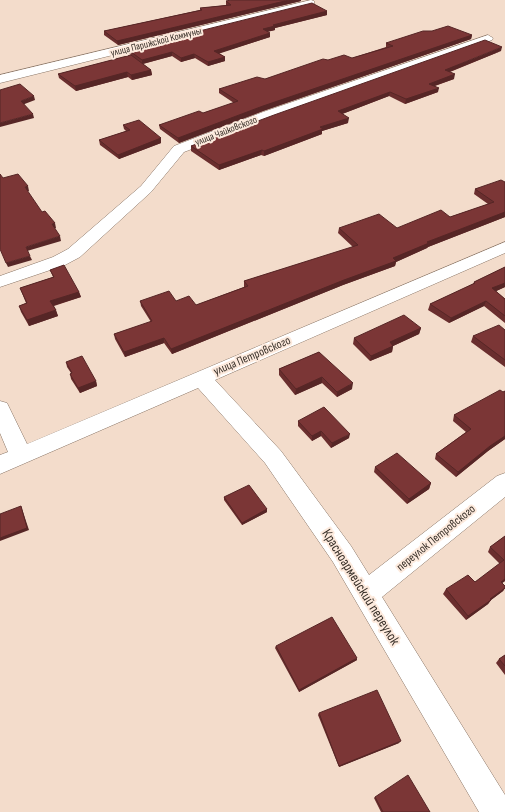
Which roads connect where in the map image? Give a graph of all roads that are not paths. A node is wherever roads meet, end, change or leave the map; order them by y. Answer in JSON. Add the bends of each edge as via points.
{"nodes":[{"id":1,"x":311,"y":3,"type":"edge"},
{"id":2,"x":488,"y":38,"type":"dead end"},
{"id":3,"x":0,"y":79,"type":"edge"},
{"id":4,"x":505,"y":247,"type":"edge"},
{"id":5,"x":0,"y":282,"type":"edge"},
{"id":6,"x":201,"y":378,"type":"junction"},
{"id":7,"x":0,"y":409,"type":"edge"},
{"id":8,"x":21,"y":456,"type":"junction"},
{"id":9,"x":0,"y":465,"type":"edge"},
{"id":10,"x":505,"y":483,"type":"edge"},
{"id":11,"x":367,"y":593,"type":"junction"},
{"id":12,"x":497,"y":812,"type":"edge"}],
"edges":[{"from":1,"to":3,"type":"street","name":"улица Парижской Коммуны"},
{"from":2,"to":5,"type":"street","name":"улица Чайковского","via":[[268,114],[179,149],[168,158],[156,179],[146,189],[74,253],[60,261]]},
{"from":4,"to":6,"type":"street","name":"улица Петровского"},
{"from":6,"to":8,"type":"street","name":"улица Петровского"},
{"from":6,"to":11,"type":"street","name":"Красноармейский переулок","via":[[272,457]]},
{"from":7,"to":8,"type":"street"},
{"from":8,"to":9,"type":"street","name":"улица Петровского"},
{"from":10,"to":11,"type":"street","name":"переулок Петровского"},
{"from":11,"to":12,"type":"street","name":"Красноармейский переулок"}]}
